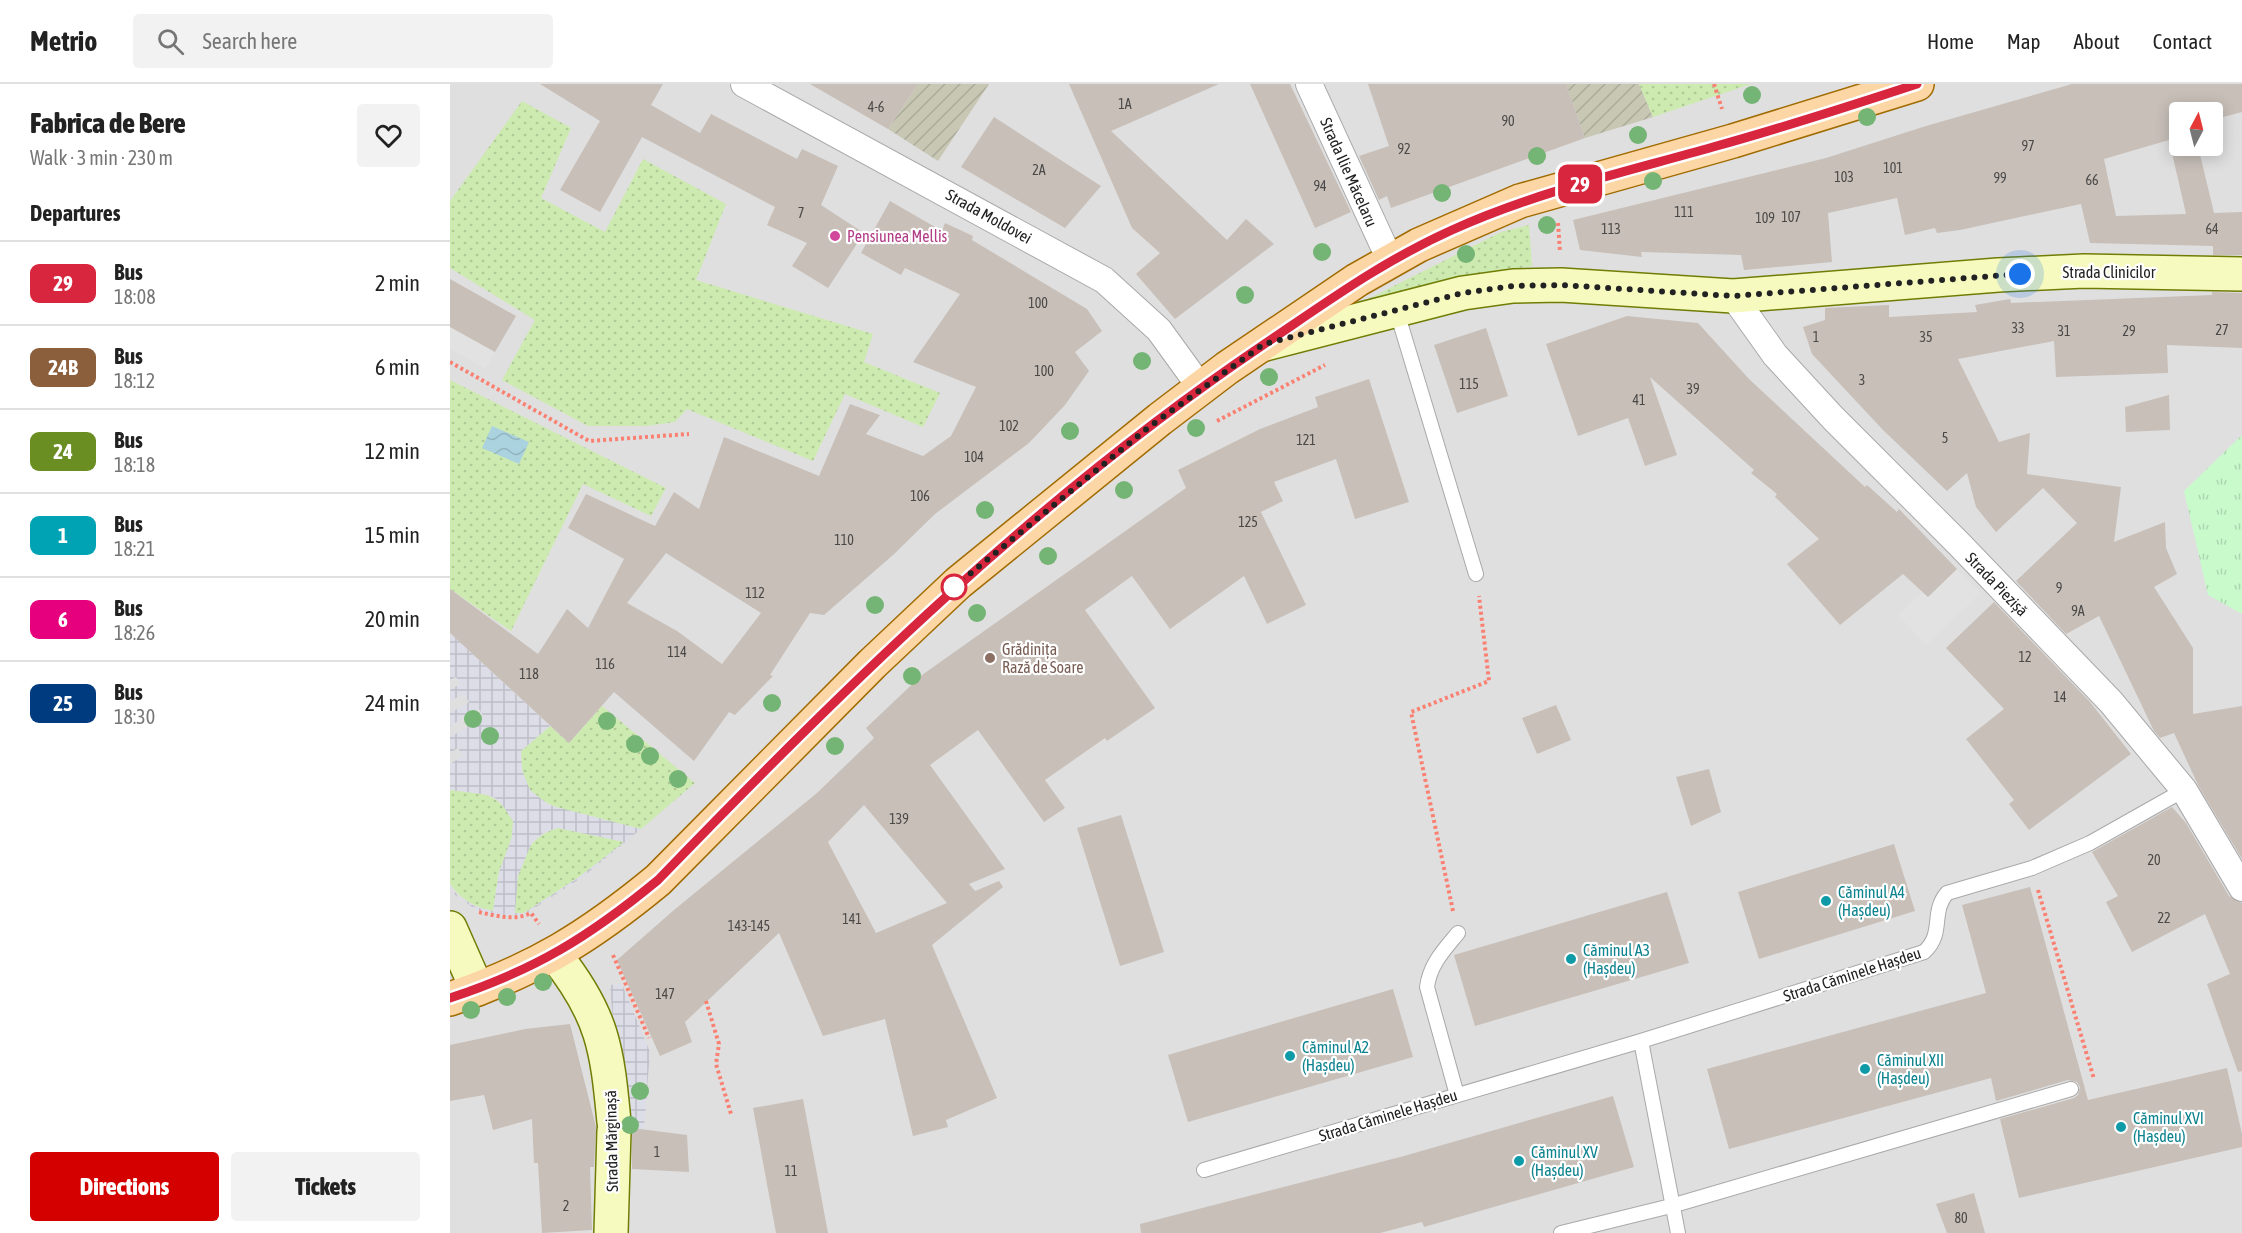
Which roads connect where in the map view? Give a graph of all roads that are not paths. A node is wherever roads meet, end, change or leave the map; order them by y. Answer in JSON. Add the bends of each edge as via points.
{"nodes":[{"id":1,"x":744,"y":84,"type":"edge"},
{"id":2,"x":1309,"y":84,"type":"edge"},
{"id":3,"x":1917,"y":84,"type":"edge"},
{"id":4,"x":1389,"y":260,"type":"junction"},
{"id":5,"x":2242,"y":274,"type":"edge"},
{"id":6,"x":1733,"y":296,"type":"junction"},
{"id":7,"x":1396,"y":309,"type":"junction"},
{"id":8,"x":1264,"y":344,"type":"junction"},
{"id":9,"x":1201,"y":388,"type":"junction"},
{"id":10,"x":1476,"y":574,"type":"road end"},
{"id":11,"x":2184,"y":790,"type":"junction"},
{"id":12,"x":2242,"y":888,"type":"edge"},
{"id":13,"x":460,"y":921,"type":"edge"},
{"id":14,"x":1458,"y":933,"type":"road end"},
{"id":15,"x":558,"y":953,"type":"junction"},
{"id":16,"x":464,"y":994,"type":"edge"},
{"id":17,"x":1641,"y":1041,"type":"junction"},
{"id":18,"x":2071,"y":1089,"type":"road end"},
{"id":19,"x":1457,"y":1095,"type":"junction"},
{"id":20,"x":1204,"y":1170,"type":"dead end"},
{"id":21,"x":1671,"y":1206,"type":"junction"},
{"id":22,"x":611,"y":1233,"type":"edge"},
{"id":23,"x":1561,"y":1233,"type":"edge"},
{"id":24,"x":1678,"y":1233,"type":"edge"}],
"edges":[{"from":1,"to":9,"type":"street","name":"Strada Moldovei","via":[[1104,280],[1160,330]]},
{"from":2,"to":4,"type":"street","name":"Strada Ilie Măcelaru"},
{"from":3,"to":4,"type":"main road","via":[[1520,201]]},
{"from":4,"to":8,"type":"main road"},
{"from":5,"to":6,"type":"main road","name":"Strada Clinicilor","via":[[2030,273]]},
{"from":6,"to":7,"type":"main road","name":"Strada Clinicilor","via":[[1562,285],[1513,286]]},
{"from":6,"to":11,"type":"street","name":"Strada Piezișă","via":[[1775,355],[1811,395],[2111,702]]},
{"from":7,"to":8,"type":"main road","name":"Strada Clinicilor"},
{"from":7,"to":10,"type":"lane"},
{"from":8,"to":9,"type":"main road"},
{"from":9,"to":15,"type":"main road","via":[[958,583],[658,880],[624,909]]},
{"from":11,"to":12,"type":"street","name":"Strada Piezișă"},
{"from":11,"to":17,"type":"lane","name":"Strada Căminele Hașdeu","via":[[2090,843],[2032,868],[1947,893],[1938,910],[1938,931],[1933,944],[1924,952]]},
{"from":13,"to":16,"type":"main road"},
{"from":14,"to":19,"type":"lane","via":[[1436,959],[1427,987]]},
{"from":15,"to":16,"type":"main road"},
{"from":15,"to":22,"type":"main road","name":"Strada Mărginașă","via":[[597,1020],[608,1064],[614,1127]]},
{"from":17,"to":19,"type":"lane","name":"Strada Căminele Hașdeu"},
{"from":17,"to":21,"type":"lane"},
{"from":18,"to":21,"type":"lane"},
{"from":19,"to":20,"type":"lane","name":"Strada Căminele Hașdeu"},
{"from":21,"to":23,"type":"lane"},
{"from":21,"to":24,"type":"lane"}]}
